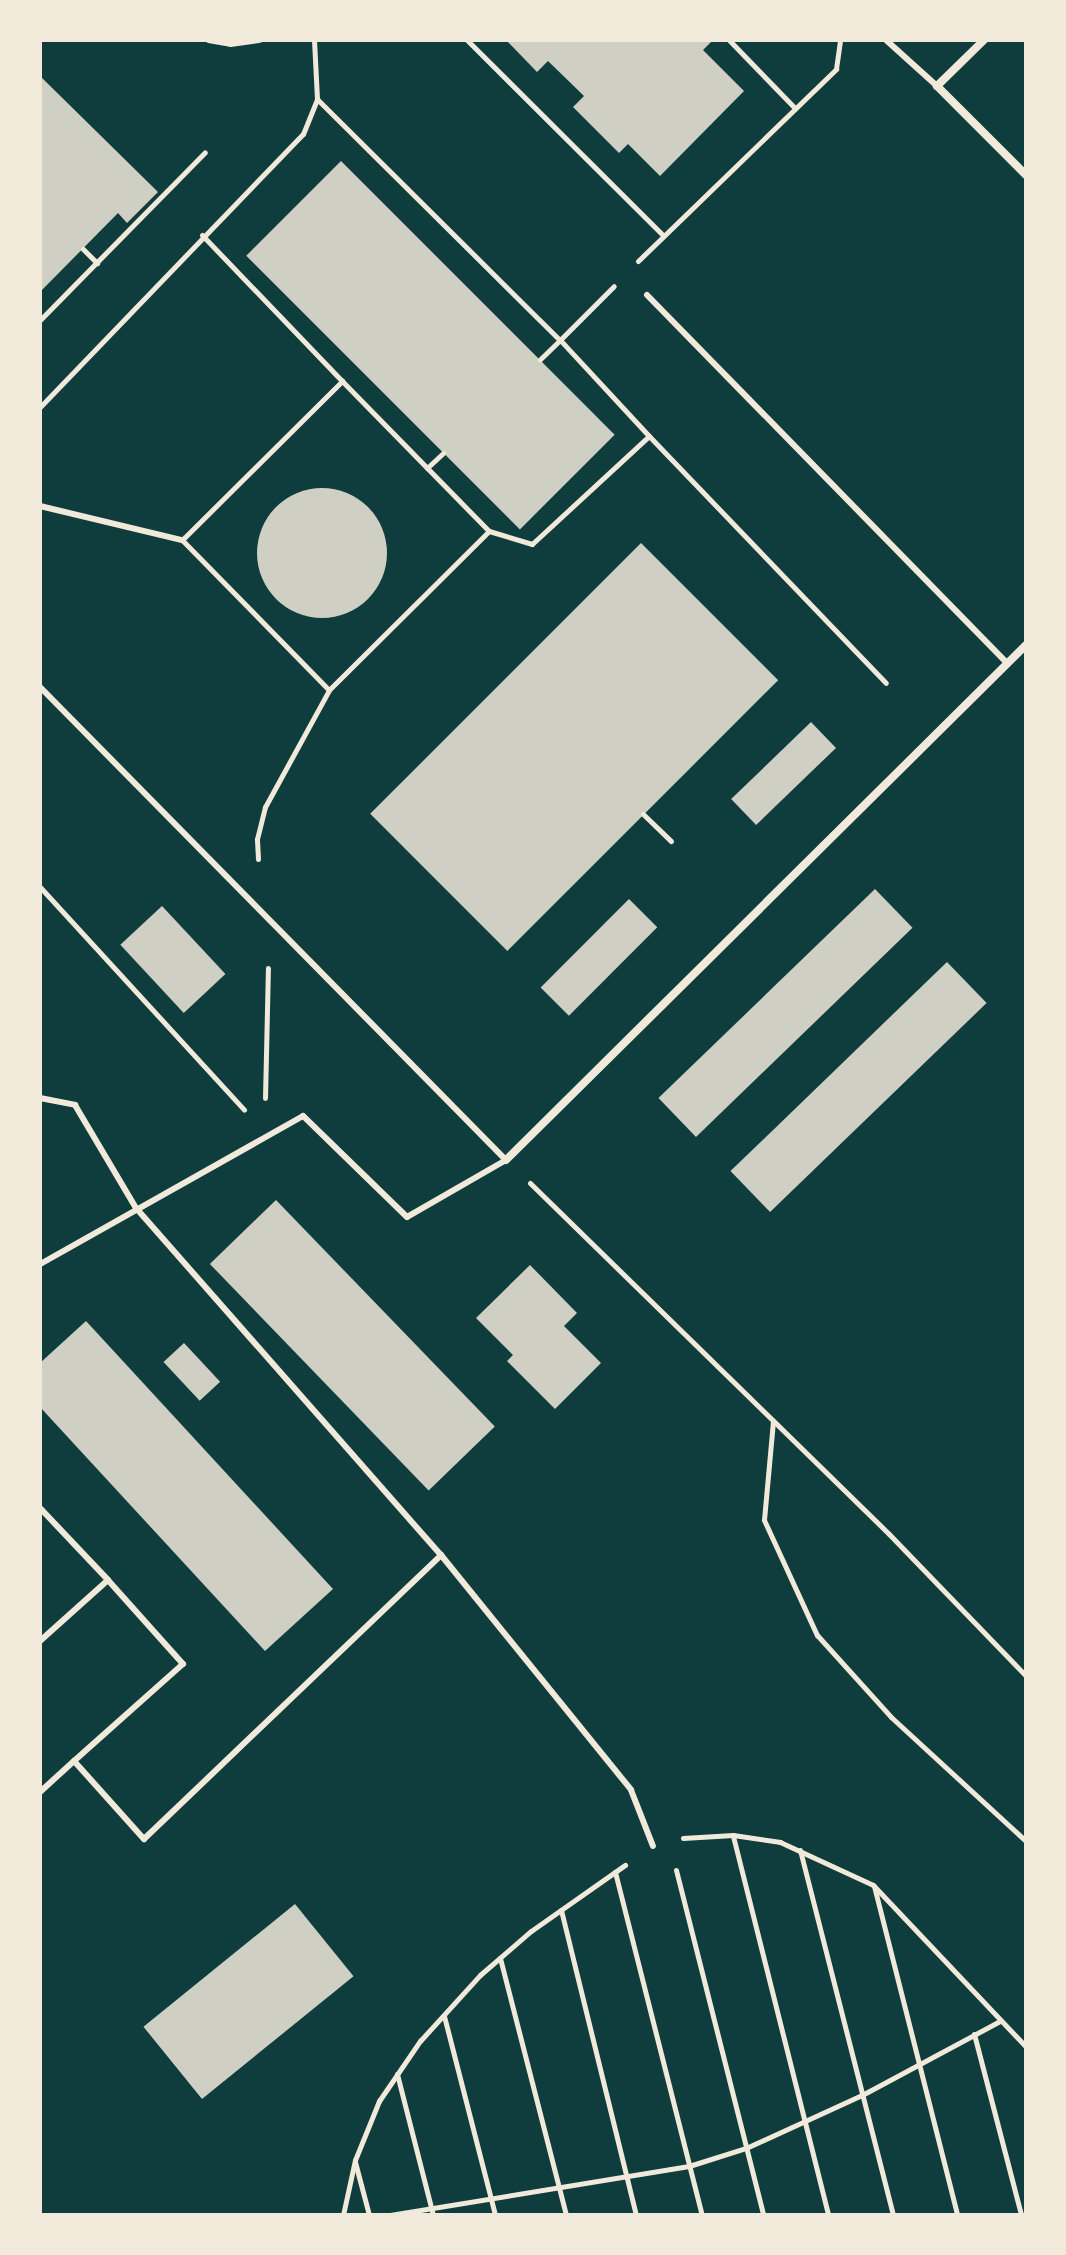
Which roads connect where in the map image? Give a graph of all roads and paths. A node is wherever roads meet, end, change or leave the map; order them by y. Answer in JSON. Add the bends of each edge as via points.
{"nodes":[{"id":1,"x":208,"y":40,"type":"edge"},
{"id":2,"x":260,"y":40,"type":"edge"},
{"id":3,"x":314,"y":40,"type":"edge"},
{"id":4,"x":467,"y":40,"type":"edge"},
{"id":5,"x":729,"y":40,"type":"edge"},
{"id":6,"x":886,"y":40,"type":"edge"},
{"id":7,"x":984,"y":40,"type":"edge"},
{"id":8,"x":937,"y":86,"type":"junction"},
{"id":9,"x":317,"y":99,"type":"junction"},
{"id":10,"x":795,"y":109,"type":"dead end"},
{"id":11,"x":205,"y":152,"type":"dead end"},
{"id":12,"x":1026,"y":175,"type":"edge"},
{"id":13,"x":202,"y":235,"type":"junction"},
{"id":14,"x":663,"y":235,"type":"dead end"},
{"id":15,"x":83,"y":249,"type":"dead end"},
{"id":16,"x":97,"y":263,"type":"junction"},
{"id":17,"x":647,"y":295,"type":"dead end"},
{"id":18,"x":40,"y":320,"type":"edge"},
{"id":19,"x":540,"y":359,"type":"dead end"},
{"id":20,"x":342,"y":381,"type":"junction"},
{"id":21,"x":40,"y":407,"type":"edge"},
{"id":22,"x":649,"y":436,"type":"dead end"},
{"id":23,"x":443,"y":453,"type":"dead end"},
{"id":24,"x":427,"y":468,"type":"junction"},
{"id":25,"x":40,"y":506,"type":"edge"},
{"id":26,"x":182,"y":540,"type":"junction"},
{"id":27,"x":1026,"y":645,"type":"edge"},
{"id":28,"x":1007,"y":663,"type":"junction"},
{"id":29,"x":886,"y":683,"type":"dead end"},
{"id":30,"x":40,"y":687,"type":"edge"},
{"id":31,"x":329,"y":690,"type":"junction"},
{"id":32,"x":643,"y":814,"type":"dead end"},
{"id":33,"x":671,"y":841,"type":"dead end"},
{"id":34,"x":40,"y":887,"type":"edge"},
{"id":35,"x":269,"y":921,"type":"junction"},
{"id":36,"x":40,"y":1098,"type":"edge"},
{"id":37,"x":265,"y":1136,"type":"junction"},
{"id":38,"x":506,"y":1160,"type":"junction"},
{"id":39,"x":136,"y":1208,"type":"junction"},
{"id":40,"x":40,"y":1264,"type":"edge"},
{"id":41,"x":773,"y":1420,"type":"junction"},
{"id":42,"x":40,"y":1508,"type":"edge"},
{"id":43,"x":441,"y":1555,"type":"junction"},
{"id":44,"x":108,"y":1580,"type":"junction"},
{"id":45,"x":40,"y":1641,"type":"edge"},
{"id":46,"x":1026,"y":1676,"type":"edge"},
{"id":47,"x":74,"y":1761,"type":"junction"},
{"id":48,"x":40,"y":1792,"type":"edge"},
{"id":49,"x":733,"y":1835,"type":"junction"},
{"id":50,"x":1026,"y":1841,"type":"edge"},
{"id":51,"x":669,"y":1842,"type":"junction"},
{"id":52,"x":653,"y":1846,"type":"junction"},
{"id":53,"x":800,"y":1850,"type":"junction"},
{"id":54,"x":615,"y":1872,"type":"junction"},
{"id":55,"x":873,"y":1885,"type":"junction"},
{"id":56,"x":561,"y":1910,"type":"junction"},
{"id":57,"x":500,"y":1958,"type":"junction"},
{"id":58,"x":444,"y":2015,"type":"junction"},
{"id":59,"x":1001,"y":2020,"type":"junction"},
{"id":60,"x":974,"y":2034,"type":"junction"},
{"id":61,"x":1026,"y":2047,"type":"edge"},
{"id":62,"x":920,"y":2066,"type":"junction"},
{"id":63,"x":397,"y":2074,"type":"junction"},
{"id":64,"x":862,"y":2095,"type":"junction"},
{"id":65,"x":805,"y":2122,"type":"junction"},
{"id":66,"x":746,"y":2148,"type":"junction"},
{"id":67,"x":355,"y":2160,"type":"junction"},
{"id":68,"x":689,"y":2166,"type":"junction"},
{"id":69,"x":627,"y":2178,"type":"junction"},
{"id":70,"x":559,"y":2189,"type":"junction"},
{"id":71,"x":491,"y":2201,"type":"junction"},
{"id":72,"x":432,"y":2213,"type":"edge"},
{"id":73,"x":343,"y":2215,"type":"edge"},
{"id":74,"x":369,"y":2215,"type":"edge"},
{"id":75,"x":390,"y":2215,"type":"edge"},
{"id":76,"x":495,"y":2215,"type":"edge"},
{"id":77,"x":566,"y":2215,"type":"edge"},
{"id":78,"x":636,"y":2215,"type":"edge"},
{"id":79,"x":702,"y":2215,"type":"edge"},
{"id":80,"x":763,"y":2215,"type":"edge"},
{"id":81,"x":828,"y":2215,"type":"edge"},
{"id":82,"x":893,"y":2215,"type":"edge"},
{"id":83,"x":957,"y":2215,"type":"edge"},
{"id":84,"x":1021,"y":2215,"type":"edge"}],
"edges":[{"from":1,"to":2,"type":"path"},
{"from":3,"to":9,"type":"path"},
{"from":4,"to":14,"type":"path"},
{"from":5,"to":10,"type":"path"},
{"from":6,"to":8,"type":"lane"},
{"from":7,"to":8,"type":"street"},
{"from":8,"to":12,"type":"street"},
{"from":9,"to":13,"type":"path","via":[[303,134]]},
{"from":9,"to":19,"type":"path","via":[[560,340]]},
{"from":11,"to":16,"type":"path"},
{"from":13,"to":20,"type":"path"},
{"from":13,"to":21,"type":"path"},
{"from":15,"to":16,"type":"path"},
{"from":16,"to":18,"type":"path"},
{"from":17,"to":28,"type":"lane"},
{"from":20,"to":24,"type":"path"},
{"from":20,"to":26,"type":"path"},
{"from":22,"to":29,"type":"path"},
{"from":23,"to":24,"type":"path"},
{"from":24,"to":31,"type":"path","via":[[489,531]]},
{"from":25,"to":26,"type":"lane"},
{"from":26,"to":31,"type":"path"},
{"from":27,"to":28,"type":"street"},
{"from":28,"to":38,"type":"street"},
{"from":30,"to":35,"type":"lane"},
{"from":31,"to":35,"type":"path","via":[[262,817],[257,839]]},
{"from":32,"to":33,"type":"path"},
{"from":34,"to":37,"type":"path"},
{"from":35,"to":37,"type":"path"},
{"from":35,"to":38,"type":"lane"},
{"from":36,"to":39,"type":"lane","via":[[75,1105]]},
{"from":37,"to":38,"type":"lane","via":[[303,1116],[407,1217]]},
{"from":37,"to":39,"type":"lane","via":[[232,1161]]},
{"from":38,"to":41,"type":"path"},
{"from":39,"to":40,"type":"lane"},
{"from":39,"to":43,"type":"lane"},
{"from":41,"to":46,"type":"path"},
{"from":41,"to":50,"type":"path","via":[[764,1520],[817,1635],[891,1717]]},
{"from":42,"to":44,"type":"lane"},
{"from":43,"to":47,"type":"lane","via":[[144,1839]]},
{"from":43,"to":52,"type":"lane","via":[[631,1790]]},
{"from":44,"to":45,"type":"lane"},
{"from":44,"to":47,"type":"lane","via":[[183,1664]]},
{"from":47,"to":48,"type":"lane"},
{"from":49,"to":51,"type":"path","via":[[691,1835]]},
{"from":49,"to":53,"type":"path"},
{"from":49,"to":65,"type":"path"},
{"from":51,"to":52,"type":"path"},
{"from":51,"to":66,"type":"path"},
{"from":52,"to":54,"type":"path"},
{"from":53,"to":55,"type":"path"},
{"from":53,"to":64,"type":"path"},
{"from":54,"to":56,"type":"path"},
{"from":54,"to":68,"type":"path"},
{"from":55,"to":59,"type":"path"},
{"from":55,"to":62,"type":"path"},
{"from":56,"to":57,"type":"path"},
{"from":56,"to":69,"type":"path"},
{"from":57,"to":58,"type":"path"},
{"from":57,"to":70,"type":"path"},
{"from":58,"to":63,"type":"path"},
{"from":58,"to":71,"type":"path"},
{"from":59,"to":60,"type":"path"},
{"from":59,"to":61,"type":"path"},
{"from":60,"to":62,"type":"path"},
{"from":60,"to":84,"type":"path"},
{"from":62,"to":64,"type":"path"},
{"from":62,"to":83,"type":"path"},
{"from":63,"to":67,"type":"path","via":[[379,2101]]},
{"from":63,"to":72,"type":"path"},
{"from":64,"to":65,"type":"path"},
{"from":64,"to":82,"type":"path"},
{"from":65,"to":66,"type":"path"},
{"from":65,"to":81,"type":"path"},
{"from":66,"to":68,"type":"path"},
{"from":66,"to":80,"type":"path"},
{"from":67,"to":73,"type":"path"},
{"from":67,"to":74,"type":"path"},
{"from":68,"to":69,"type":"path"},
{"from":68,"to":79,"type":"path"},
{"from":69,"to":70,"type":"path"},
{"from":69,"to":78,"type":"path"},
{"from":70,"to":71,"type":"path"},
{"from":70,"to":77,"type":"path"},
{"from":71,"to":72,"type":"path"},
{"from":71,"to":76,"type":"path"},
{"from":72,"to":75,"type":"path"}]}
